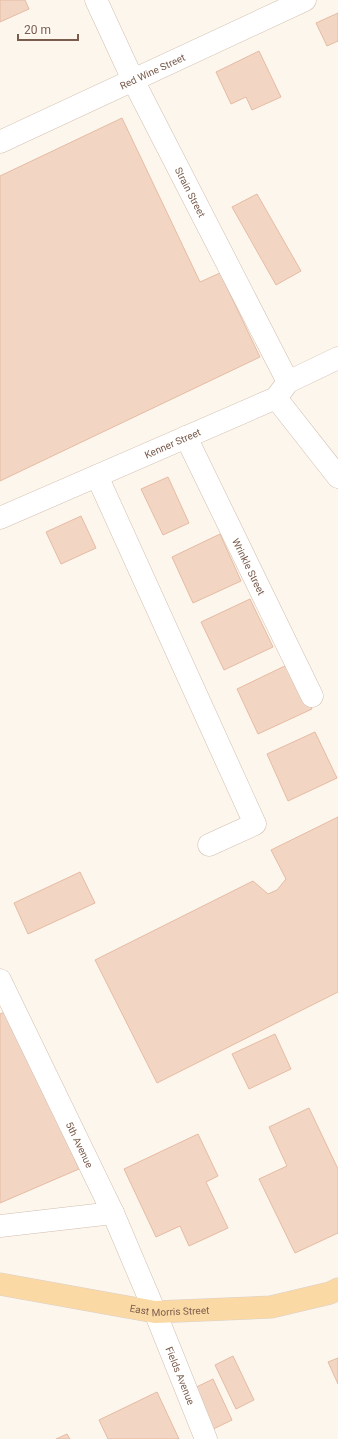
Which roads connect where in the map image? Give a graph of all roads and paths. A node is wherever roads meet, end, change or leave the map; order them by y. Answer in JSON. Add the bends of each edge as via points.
{"nodes":[{"id":1,"x":96,"y":0,"type":"edge"},
{"id":2,"x":305,"y":0,"type":"edge"},
{"id":3,"x":132,"y":80,"type":"junction"},
{"id":4,"x":0,"y":142,"type":"edge"},
{"id":5,"x":338,"y":358,"type":"edge"},
{"id":6,"x":282,"y":390,"type":"junction"},
{"id":7,"x":186,"y":437,"type":"junction"},
{"id":8,"x":97,"y":476,"type":"junction"},
{"id":9,"x":338,"y":477,"type":"edge"},
{"id":10,"x":0,"y":518,"type":"edge"},
{"id":11,"x":312,"y":696,"type":"dead end"},
{"id":12,"x":209,"y":845,"type":"dead end"},
{"id":13,"x":0,"y":980,"type":"edge"},
{"id":14,"x":113,"y":1213,"type":"junction"},
{"id":15,"x":0,"y":1226,"type":"edge"},
{"id":16,"x":0,"y":1284,"type":"edge"},
{"id":17,"x":338,"y":1289,"type":"edge"},
{"id":18,"x":155,"y":1312,"type":"junction"},
{"id":19,"x":206,"y":1439,"type":"edge"}],
"edges":[{"from":1,"to":3,"type":"street","name":"Strain Street"},
{"from":2,"to":3,"type":"street","name":"Red Wine Street"},
{"from":3,"to":4,"type":"street","name":"Red Wine Street"},
{"from":3,"to":6,"type":"street","name":"Strain Street"},
{"from":5,"to":6,"type":"street","name":"Kenner Street"},
{"from":6,"to":7,"type":"street","name":"Kenner Street"},
{"from":6,"to":9,"type":"street"},
{"from":7,"to":8,"type":"street","name":"Kenner Street"},
{"from":7,"to":11,"type":"street","name":"Wrinkle Street"},
{"from":8,"to":10,"type":"street","name":"Kenner Street"},
{"from":8,"to":12,"type":"street","via":[[255,824]]},
{"from":13,"to":14,"type":"street","name":"5th Avenue"},
{"from":14,"to":15,"type":"street"},
{"from":14,"to":18,"type":"street","name":"5th Avenue"},
{"from":16,"to":18,"type":"main road","name":"East Morris Street"},
{"from":17,"to":18,"type":"main road","name":"East Morris Street","via":[[271,1306]]},
{"from":18,"to":19,"type":"street","name":"Fields Avenue"}]}
